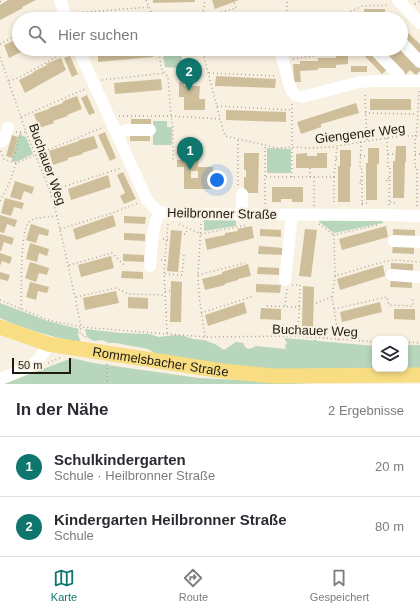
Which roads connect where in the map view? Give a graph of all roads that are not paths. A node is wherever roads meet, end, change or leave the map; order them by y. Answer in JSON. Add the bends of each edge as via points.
{"nodes":[{"id":1,"x":60,"y":0,"type":"edge"},
{"id":2,"x":395,"y":3,"type":"edge"},
{"id":3,"x":68,"y":12,"type":"edge"},
{"id":4,"x":406,"y":12,"type":"edge"},
{"id":5,"x":408,"y":13,"type":"edge"},
{"id":6,"x":420,"y":23,"type":"edge"},
{"id":7,"x":408,"y":49,"type":"edge"},
{"id":8,"x":78,"y":56,"type":"edge"},
{"id":9,"x":282,"y":56,"type":"edge"},
{"id":10,"x":380,"y":56,"type":"edge"},
{"id":11,"x":420,"y":62,"type":"edge"},
{"id":12,"x":398,"y":80,"type":"junction"},
{"id":13,"x":420,"y":81,"type":"edge"},
{"id":14,"x":150,"y":130,"type":"dead end"},
{"id":15,"x":116,"y":140,"type":"junction"},
{"id":16,"x":240,"y":193,"type":"road end"},
{"id":17,"x":242,"y":214,"type":"junction"},
{"id":18,"x":158,"y":215,"type":"junction"},
{"id":19,"x":292,"y":215,"type":"junction"},
{"id":20,"x":418,"y":216,"type":"edge"},
{"id":21,"x":394,"y":240,"type":"dead end"},
{"id":22,"x":420,"y":242,"type":"edge"},
{"id":23,"x":150,"y":266,"type":"dead end"},
{"id":24,"x":392,"y":275,"type":"dead end"},
{"id":25,"x":418,"y":277,"type":"dead end"},
{"id":26,"x":285,"y":280,"type":"dead end"},
{"id":27,"x":0,"y":327,"type":"edge"},
{"id":28,"x":43,"y":342,"type":"junction"},
{"id":29,"x":420,"y":375,"type":"edge"},
{"id":30,"x":7,"y":379,"type":"edge"}],
"edges":[{"from":1,"to":3,"type":"street"},
{"from":2,"to":4,"type":"street"},
{"from":5,"to":6,"type":"street"},
{"from":7,"to":11,"type":"street"},
{"from":8,"to":15,"type":"street","name":"Heilbronner Straße","via":[[79,63]]},
{"from":9,"to":12,"type":"street","via":[[292,92],[296,96],[302,97],[360,77]]},
{"from":10,"to":12,"type":"street","via":[[398,75]]},
{"from":12,"to":13,"type":"street"},
{"from":14,"to":15,"type":"street","via":[[126,130]]},
{"from":15,"to":18,"type":"street","name":"Heilbronner Straße","via":[[134,183]]},
{"from":16,"to":17,"type":"street"},
{"from":17,"to":18,"type":"street","name":"Heilbronner Straße"},
{"from":17,"to":19,"type":"street","name":"Heilbronner Straße"},
{"from":18,"to":23,"type":"street"},
{"from":19,"to":20,"type":"street","name":"Heilbronner Straße"},
{"from":19,"to":26,"type":"street"},
{"from":21,"to":22,"type":"street"},
{"from":24,"to":25,"type":"street"},
{"from":27,"to":28,"type":"main road","name":"Rommelsbacher Straße"},
{"from":28,"to":29,"type":"main road","name":"Rommelsbacher Straße","via":[[203,369],[256,375]]},
{"from":28,"to":30,"type":"street","via":[[30,367]]}]}
